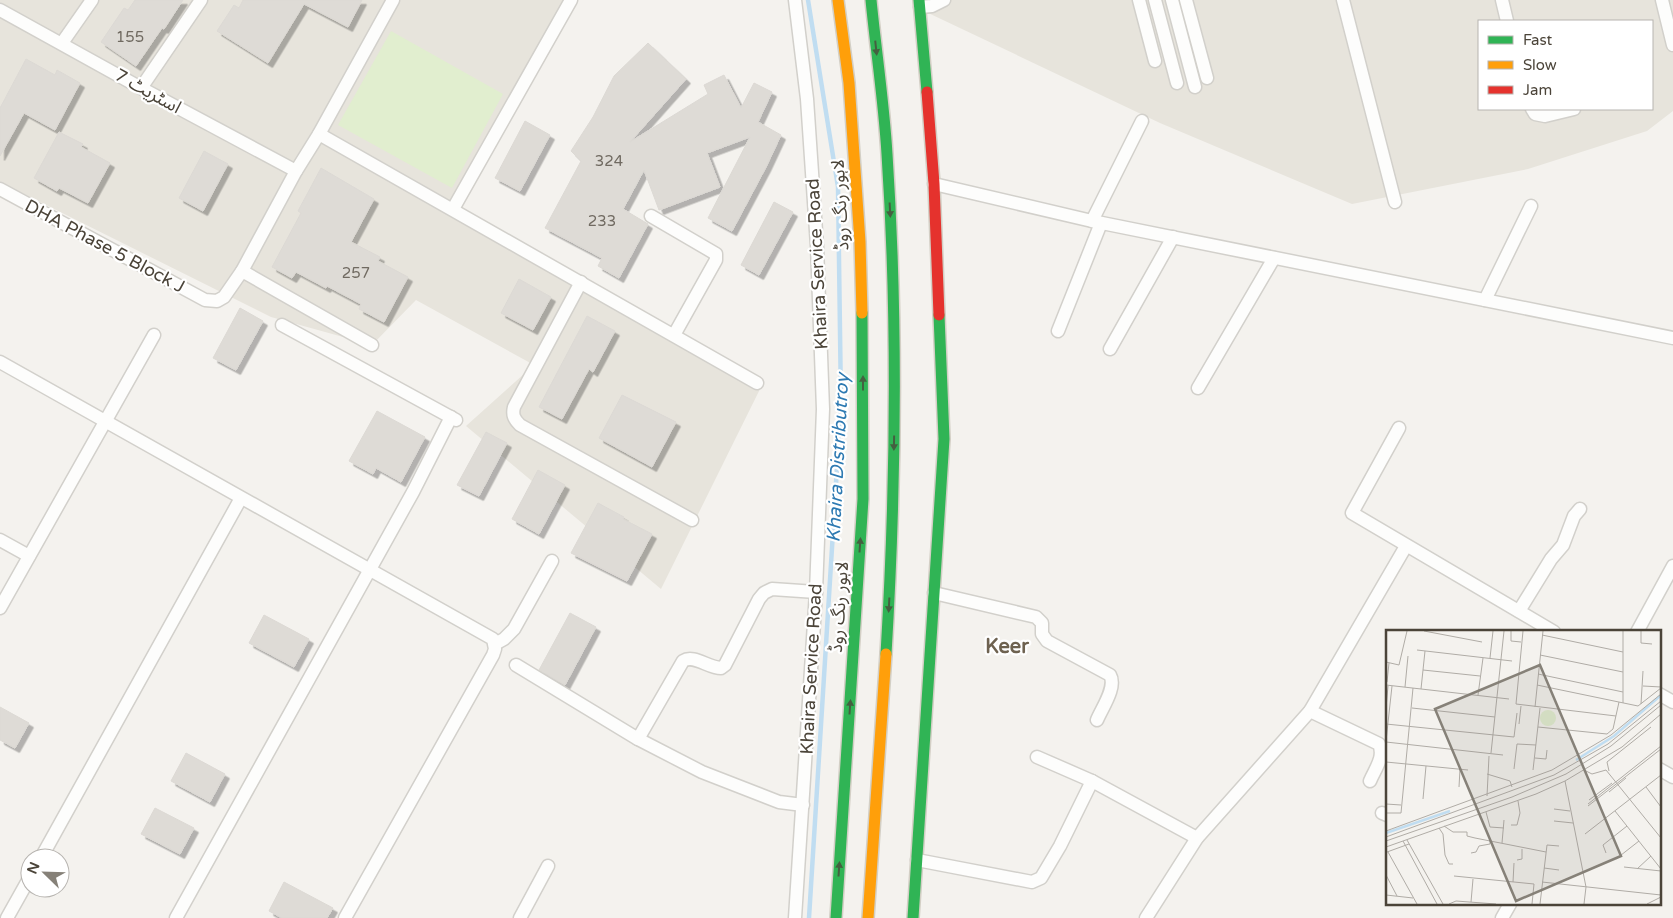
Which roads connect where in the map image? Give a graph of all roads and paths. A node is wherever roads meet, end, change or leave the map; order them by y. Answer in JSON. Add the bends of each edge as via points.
{"nodes":[{"id":1,"x":92,"y":0,"type":"edge"},
{"id":2,"x":201,"y":0,"type":"edge"},
{"id":3,"x":393,"y":0,"type":"edge"},
{"id":4,"x":570,"y":0,"type":"edge"},
{"id":5,"x":795,"y":0,"type":"edge"},
{"id":6,"x":838,"y":0,"type":"edge"},
{"id":7,"x":871,"y":0,"type":"edge"},
{"id":8,"x":944,"y":0,"type":"edge"},
{"id":9,"x":1140,"y":0,"type":"edge"},
{"id":10,"x":1155,"y":0,"type":"edge"},
{"id":11,"x":1172,"y":0,"type":"edge"},
{"id":12,"x":1186,"y":0,"type":"edge"},
{"id":13,"x":1343,"y":0,"type":"edge"},
{"id":14,"x":1502,"y":0,"type":"edge"},
{"id":15,"x":1662,"y":0,"type":"edge"},
{"id":16,"x":919,"y":3,"type":"edge"},
{"id":17,"x":0,"y":10,"type":"edge"},
{"id":18,"x":1508,"y":20,"type":"edge"},
{"id":19,"x":62,"y":43,"type":"junction"},
{"id":20,"x":1673,"y":45,"type":"edge"},
{"id":21,"x":1155,"y":60,"type":"dead end"},
{"id":22,"x":1207,"y":78,"type":"dead end"},
{"id":23,"x":1177,"y":83,"type":"dead end"},
{"id":24,"x":1196,"y":87,"type":"dead end"},
{"id":25,"x":141,"y":88,"type":"junction"},
{"id":26,"x":1532,"y":110,"type":"edge"},
{"id":27,"x":1570,"y":110,"type":"edge"},
{"id":28,"x":1142,"y":121,"type":"dead end"},
{"id":29,"x":319,"y":134,"type":"junction"},
{"id":30,"x":296,"y":171,"type":"junction"},
{"id":31,"x":934,"y":184,"type":"junction"},
{"id":32,"x":0,"y":189,"type":"edge"},
{"id":33,"x":1395,"y":202,"type":"dead end"},
{"id":34,"x":1531,"y":206,"type":"dead end"},
{"id":35,"x":453,"y":209,"type":"junction"},
{"id":36,"x":651,"y":216,"type":"dead end"},
{"id":37,"x":1097,"y":222,"type":"junction"},
{"id":38,"x":1172,"y":237,"type":"junction"},
{"id":39,"x":1274,"y":258,"type":"junction"},
{"id":40,"x":242,"y":272,"type":"junction"},
{"id":41,"x":581,"y":282,"type":"junction"},
{"id":42,"x":1484,"y":300,"type":"junction"},
{"id":43,"x":282,"y":325,"type":"dead end"},
{"id":44,"x":1058,"y":331,"type":"dead end"},
{"id":45,"x":154,"y":335,"type":"dead end"},
{"id":46,"x":674,"y":335,"type":"junction"},
{"id":47,"x":1673,"y":338,"type":"edge"},
{"id":48,"x":372,"y":345,"type":"dead end"},
{"id":49,"x":1110,"y":349,"type":"dead end"},
{"id":50,"x":0,"y":362,"type":"edge"},
{"id":51,"x":757,"y":383,"type":"dead end"},
{"id":52,"x":1198,"y":388,"type":"dead end"},
{"id":53,"x":106,"y":421,"type":"junction"},
{"id":54,"x":1399,"y":428,"type":"dead end"},
{"id":55,"x":241,"y":498,"type":"junction"},
{"id":56,"x":1580,"y":509,"type":"dead end"},
{"id":57,"x":692,"y":520,"type":"dead end"},
{"id":58,"x":0,"y":540,"type":"edge"},
{"id":59,"x":1406,"y":546,"type":"junction"},
{"id":60,"x":29,"y":556,"type":"junction"},
{"id":61,"x":552,"y":561,"type":"dead end"},
{"id":62,"x":1673,"y":566,"type":"edge"},
{"id":63,"x":369,"y":569,"type":"junction"},
{"id":64,"x":816,"y":592,"type":"junction"},
{"id":65,"x":934,"y":593,"type":"junction"},
{"id":66,"x":0,"y":608,"type":"edge"},
{"id":67,"x":1519,"y":611,"type":"junction"},
{"id":68,"x":1551,"y":630,"type":"edge"},
{"id":69,"x":1638,"y":630,"type":"edge"},
{"id":70,"x":495,"y":644,"type":"junction"},
{"id":71,"x":516,"y":665,"type":"dead end"},
{"id":72,"x":1660,"y":695,"type":"edge"},
{"id":73,"x":1673,"y":702,"type":"edge"},
{"id":74,"x":1310,"y":711,"type":"junction"},
{"id":75,"x":1097,"y":720,"type":"dead end"},
{"id":76,"x":638,"y":739,"type":"junction"},
{"id":77,"x":1037,"y":757,"type":"dead end"},
{"id":78,"x":1660,"y":770,"type":"edge"},
{"id":79,"x":1673,"y":777,"type":"edge"},
{"id":80,"x":1370,"y":781,"type":"dead end"},
{"id":81,"x":1092,"y":782,"type":"junction"},
{"id":82,"x":803,"y":805,"type":"junction"},
{"id":83,"x":1197,"y":838,"type":"junction"},
{"id":84,"x":47,"y":848,"type":"edge"},
{"id":85,"x":917,"y":860,"type":"junction"},
{"id":86,"x":548,"y":866,"type":"dead end"},
{"id":87,"x":20,"y":895,"type":"edge"},
{"id":88,"x":1509,"y":906,"type":"edge"},
{"id":89,"x":7,"y":918,"type":"edge"},
{"id":90,"x":176,"y":918,"type":"edge"},
{"id":91,"x":345,"y":918,"type":"edge"},
{"id":92,"x":520,"y":918,"type":"edge"},
{"id":93,"x":795,"y":918,"type":"edge"},
{"id":94,"x":836,"y":918,"type":"edge"},
{"id":95,"x":868,"y":918,"type":"edge"},
{"id":96,"x":913,"y":918,"type":"edge"},
{"id":97,"x":1146,"y":918,"type":"edge"},
{"id":98,"x":1502,"y":918,"type":"edge"}],
"edges":[{"from":1,"to":19,"type":"street"},
{"from":2,"to":25,"type":"street"},
{"from":3,"to":29,"type":"street"},
{"from":4,"to":35,"type":"street"},
{"from":5,"to":64,"type":"street","name":"Khaira Service Road","via":[[807,99],[818,246],[823,408]]},
{"from":94,"to":6,"type":"main road","name":"لاہور رنگ روڈ","one_way":true,"via":[[863,500],[860,242],[849,83]]},
{"from":7,"to":95,"type":"main road","one_way":true,"via":[[887,152],[894,292],[895,412],[888,623]]},
{"from":8,"to":16,"type":"street","via":[[932,6]]},
{"from":9,"to":21,"type":"street"},
{"from":10,"to":23,"type":"street"},
{"from":11,"to":24,"type":"street"},
{"from":12,"to":22,"type":"street"},
{"from":13,"to":33,"type":"street"},
{"from":14,"to":18,"type":"street"},
{"from":15,"to":20,"type":"street"},
{"from":16,"to":31,"type":"main road"},
{"from":17,"to":19,"type":"street","name":"اسٹریٹ 7"},
{"from":19,"to":25,"type":"street","name":"اسٹریٹ 7"},
{"from":25,"to":30,"type":"street","name":"اسٹریٹ 7"},
{"from":26,"to":27,"type":"street","via":[[1534,114],[1545,116]]},
{"from":28,"to":37,"type":"street"},
{"from":29,"to":30,"type":"street"},
{"from":29,"to":35,"type":"street"},
{"from":30,"to":40,"type":"street"},
{"from":31,"to":37,"type":"street"},
{"from":31,"to":65,"type":"main road","via":[[944,439]]},
{"from":32,"to":40,"type":"street","name":"DHA Phase 5 Block J","via":[[211,302],[224,297]]},
{"from":34,"to":42,"type":"street"},
{"from":35,"to":41,"type":"street"},
{"from":36,"to":46,"type":"street","via":[[716,254],[716,260]]},
{"from":37,"to":38,"type":"street"},
{"from":37,"to":44,"type":"street"},
{"from":38,"to":39,"type":"street"},
{"from":38,"to":49,"type":"street"},
{"from":39,"to":42,"type":"street"},
{"from":39,"to":52,"type":"street"},
{"from":40,"to":48,"type":"street"},
{"from":41,"to":46,"type":"street"},
{"from":41,"to":57,"type":"street","via":[[514,407],[515,420]]},
{"from":42,"to":47,"type":"street"},
{"from":43,"to":63,"type":"street","via":[[453,419]]},
{"from":45,"to":53,"type":"street"},
{"from":46,"to":51,"type":"street"},
{"from":50,"to":53,"type":"street"},
{"from":53,"to":55,"type":"street"},
{"from":53,"to":60,"type":"street"},
{"from":54,"to":59,"type":"street","via":[[1352,513]]},
{"from":55,"to":63,"type":"street"},
{"from":55,"to":84,"type":"street"},
{"from":56,"to":67,"type":"street","via":[[1563,545]]},
{"from":58,"to":60,"type":"street"},
{"from":59,"to":67,"type":"street"},
{"from":59,"to":74,"type":"street"},
{"from":60,"to":66,"type":"street"},
{"from":61,"to":70,"type":"street","via":[[511,633]]},
{"from":62,"to":69,"type":"street"},
{"from":63,"to":70,"type":"street","via":[[490,636]]},
{"from":63,"to":90,"type":"street"},
{"from":64,"to":76,"type":"street","via":[[772,589],[764,593],[725,665],[715,668],[693,659],[683,661]]},
{"from":64,"to":82,"type":"street","name":"Khaira Service Road"},
{"from":65,"to":75,"type":"street","via":[[1036,617],[1042,623],[1042,634],[1047,642],[1113,679]]},
{"from":65,"to":85,"type":"main road"},
{"from":67,"to":68,"type":"street"},
{"from":70,"to":91,"type":"street","via":[[493,654]]},
{"from":71,"to":76,"type":"street"},
{"from":72,"to":73,"type":"street"},
{"from":74,"to":80,"type":"street","via":[[1378,744],[1382,751],[1380,761]]},
{"from":74,"to":83,"type":"street"},
{"from":76,"to":82,"type":"street","via":[[702,772],[779,802]]},
{"from":77,"to":81,"type":"street"},
{"from":78,"to":79,"type":"street"},
{"from":81,"to":83,"type":"street"},
{"from":81,"to":85,"type":"street","via":[[1041,878],[1032,882]]},
{"from":82,"to":93,"type":"street","name":"Khaira Service Road"},
{"from":83,"to":97,"type":"street"},
{"from":85,"to":96,"type":"main road"},
{"from":86,"to":92,"type":"street"},
{"from":87,"to":89,"type":"street"},
{"from":88,"to":98,"type":"street"}]}
